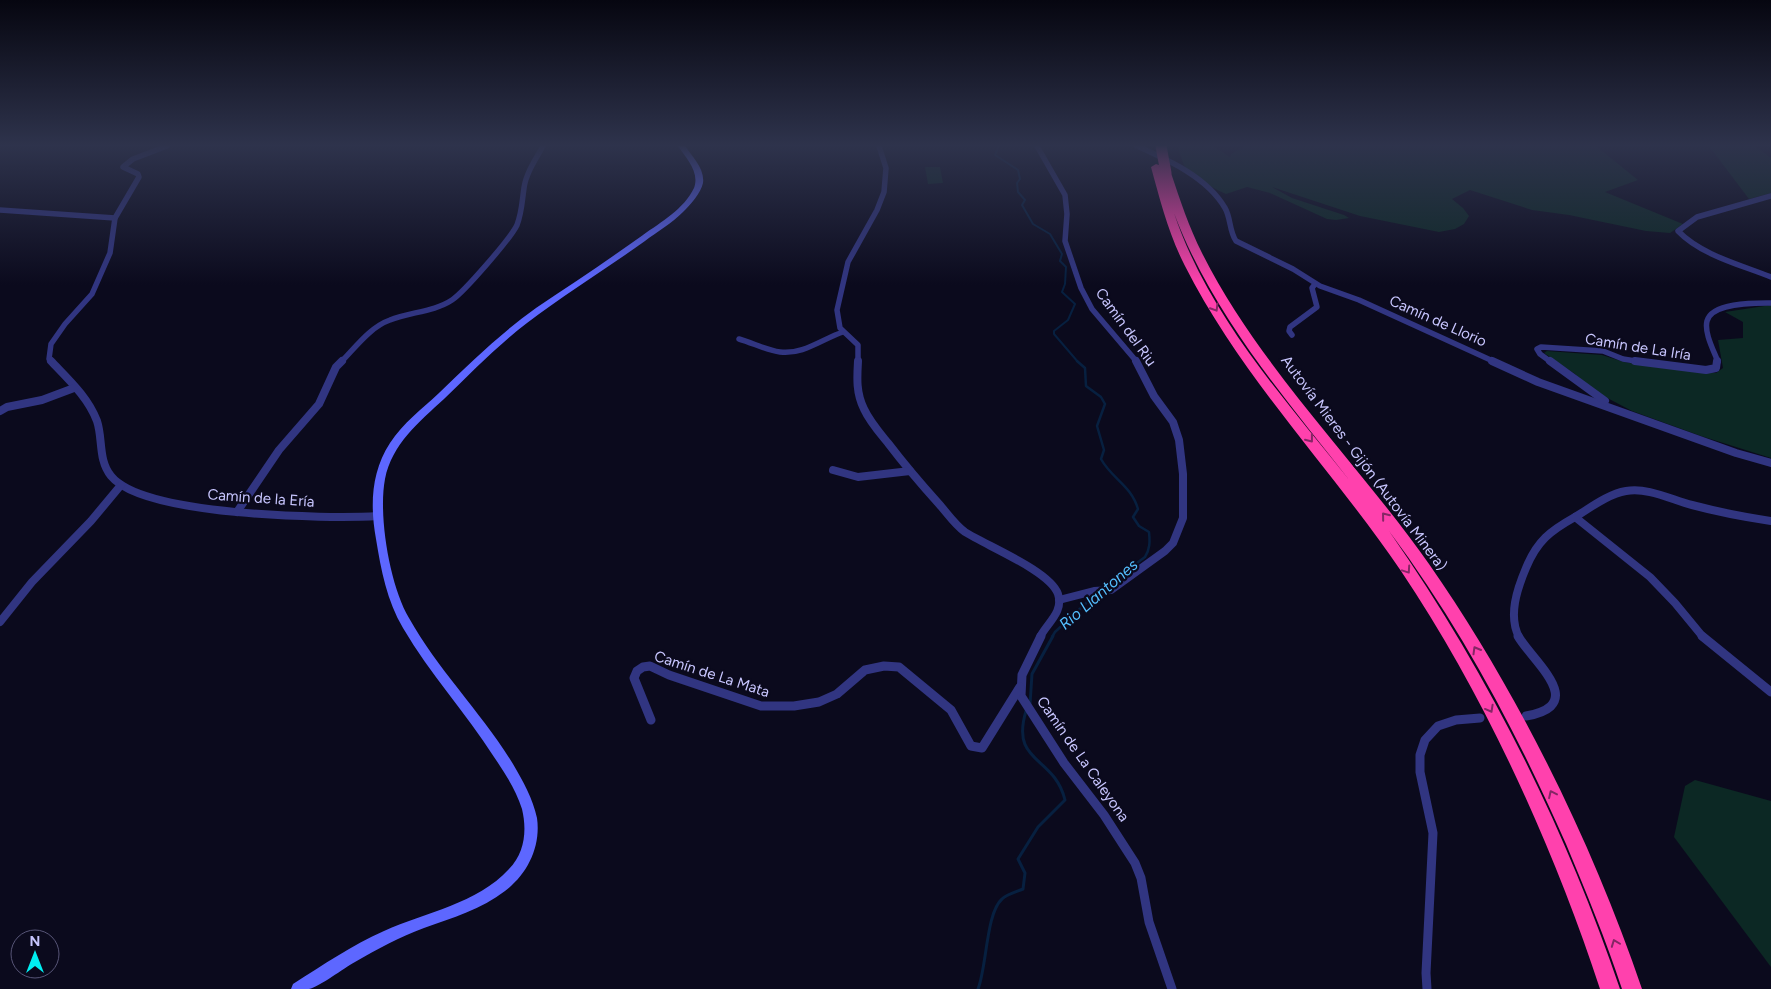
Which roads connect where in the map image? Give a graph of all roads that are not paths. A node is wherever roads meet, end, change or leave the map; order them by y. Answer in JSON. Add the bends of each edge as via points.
{"nodes":[{"id":1,"x":130,"y":192,"type":"edge"},
{"id":2,"x":523,"y":192,"type":"edge"},
{"id":3,"x":695,"y":192,"type":"edge"},
{"id":4,"x":884,"y":192,"type":"edge"},
{"id":5,"x":1063,"y":192,"type":"edge"},
{"id":6,"x":1165,"y":192,"type":"edge"},
{"id":7,"x":1170,"y":192,"type":"edge"},
{"id":8,"x":1211,"y":192,"type":"edge"},
{"id":9,"x":1771,"y":196,"type":"edge"},
{"id":10,"x":0,"y":210,"type":"edge"},
{"id":11,"x":115,"y":218,"type":"junction"},
{"id":12,"x":1771,"y":277,"type":"edge"},
{"id":13,"x":1315,"y":284,"type":"junction"},
{"id":14,"x":1771,"y":303,"type":"edge"},
{"id":15,"x":844,"y":332,"type":"junction"},
{"id":16,"x":1292,"y":335,"type":"dead end"},
{"id":17,"x":739,"y":339,"type":"dead end"},
{"id":18,"x":74,"y":388,"type":"junction"},
{"id":19,"x":1617,"y":409,"type":"junction"},
{"id":20,"x":0,"y":411,"type":"edge"},
{"id":21,"x":1771,"y":463,"type":"edge"},
{"id":22,"x":833,"y":470,"type":"dead end"},
{"id":23,"x":910,"y":471,"type":"junction"},
{"id":24,"x":121,"y":485,"type":"junction"},
{"id":25,"x":237,"y":512,"type":"junction"},
{"id":26,"x":378,"y":516,"type":"junction"},
{"id":27,"x":1575,"y":517,"type":"junction"},
{"id":28,"x":1771,"y":521,"type":"edge"},
{"id":29,"x":1059,"y":600,"type":"junction"},
{"id":30,"x":0,"y":622,"type":"edge"},
{"id":31,"x":1020,"y":687,"type":"junction"},
{"id":32,"x":1771,"y":692,"type":"edge"},
{"id":33,"x":1526,"y":716,"type":"dead end"},
{"id":34,"x":1480,"y":718,"type":"dead end"},
{"id":35,"x":651,"y":720,"type":"dead end"},
{"id":36,"x":298,"y":989,"type":"edge"},
{"id":37,"x":1172,"y":989,"type":"edge"},
{"id":38,"x":1427,"y":989,"type":"edge"},
{"id":39,"x":1610,"y":989,"type":"edge"},
{"id":40,"x":1632,"y":989,"type":"edge"}],
"edges":[{"from":1,"to":11,"type":"street"},
{"from":2,"to":25,"type":"street","via":[[516,226],[489,262],[452,300],[388,320],[366,336],[336,367],[319,404],[279,450]]},
{"from":3,"to":26,"type":"street","via":[[680,210],[653,231],[514,328],[406,430],[393,445],[382,467]]},
{"from":4,"to":15,"type":"street","via":[[848,262],[837,318]]},
{"from":5,"to":29,"type":"street","name":"Camín del Riu","via":[[1065,240],[1082,288],[1092,309],[1135,359],[1179,440],[1183,518],[1173,543],[1165,551],[1105,592]]},
{"from":6,"to":39,"type":"highway","name":"Autovía Mieres - Gijón (Autovía Minera)","one_way":true,"via":[[1168,212],[1189,264],[1228,329],[1382,533],[1443,624],[1493,714],[1562,864]]},
{"from":40,"to":7,"type":"highway","name":"Autovía Mieres - Gijón (Autovía Minera)","one_way":true,"via":[[1564,820],[1494,680],[1460,623],[1396,530],[1241,327],[1202,263]]},
{"from":8,"to":13,"type":"street","name":"Camín de Llorio","via":[[1226,212],[1236,241],[1293,269]]},
{"from":9,"to":12,"type":"street","via":[[1697,217],[1678,231],[1703,248]]},
{"from":10,"to":11,"type":"street"},
{"from":11,"to":18,"type":"street","via":[[110,253],[92,294],[51,344],[49,359]]},
{"from":13,"to":16,"type":"street","via":[[1312,288],[1317,307],[1290,327]]},
{"from":13,"to":19,"type":"street","name":"Camín de Llorio","via":[[1359,300],[1538,382]]},
{"from":14,"to":19,"type":"street","name":"Camín de La Iría","via":[[1736,305],[1710,314],[1707,322],[1718,362],[1716,368],[1706,370],[1623,359],[1603,351],[1537,349],[1590,392]]},
{"from":15,"to":17,"type":"street","via":[[786,353]]},
{"from":15,"to":23,"type":"street","via":[[858,345],[857,390],[862,408]]},
{"from":18,"to":20,"type":"street"},
{"from":18,"to":24,"type":"street","via":[[97,420],[102,455],[111,476]]},
{"from":19,"to":21,"type":"street","name":"Camín de Llorio"},
{"from":22,"to":23,"type":"street","via":[[858,477]]},
{"from":23,"to":29,"type":"street","via":[[962,530],[1025,564],[1054,587]]},
{"from":24,"to":25,"type":"street","name":"Camín de la Ería","via":[[152,497]]},
{"from":24,"to":30,"type":"street","via":[[94,518],[29,584]]},
{"from":25,"to":26,"type":"street","name":"Camín de la Ería"},
{"from":26,"to":36,"type":"street","via":[[391,588],[404,620],[424,652],[485,730],[515,780],[526,802],[531,840],[526,857],[516,872],[479,900],[390,935]]},
{"from":27,"to":28,"type":"street","via":[[1608,497],[1628,491]]},
{"from":27,"to":32,"type":"street","via":[[1650,577],[1703,638]]},
{"from":27,"to":33,"type":"street","via":[[1540,540],[1528,558],[1512,616],[1520,639],[1552,679],[1556,691],[1547,710]]},
{"from":29,"to":31,"type":"street","name":"Camín de La Caleyona","via":[[1058,611],[1026,663]]},
{"from":31,"to":35,"type":"street","name":"Camín de La Mata","via":[[982,748],[971,746],[944,702],[899,667],[890,666],[867,668],[824,701],[774,708],[668,675],[650,666],[643,667],[634,678]]},
{"from":31,"to":37,"type":"street","name":"Camín de La Caleyona","via":[[1024,701],[1064,763],[1104,814],[1135,863],[1141,878],[1148,922]]},
{"from":34,"to":38,"type":"street","via":[[1456,720],[1438,726],[1425,740],[1420,755],[1420,772],[1433,833]]}]}
